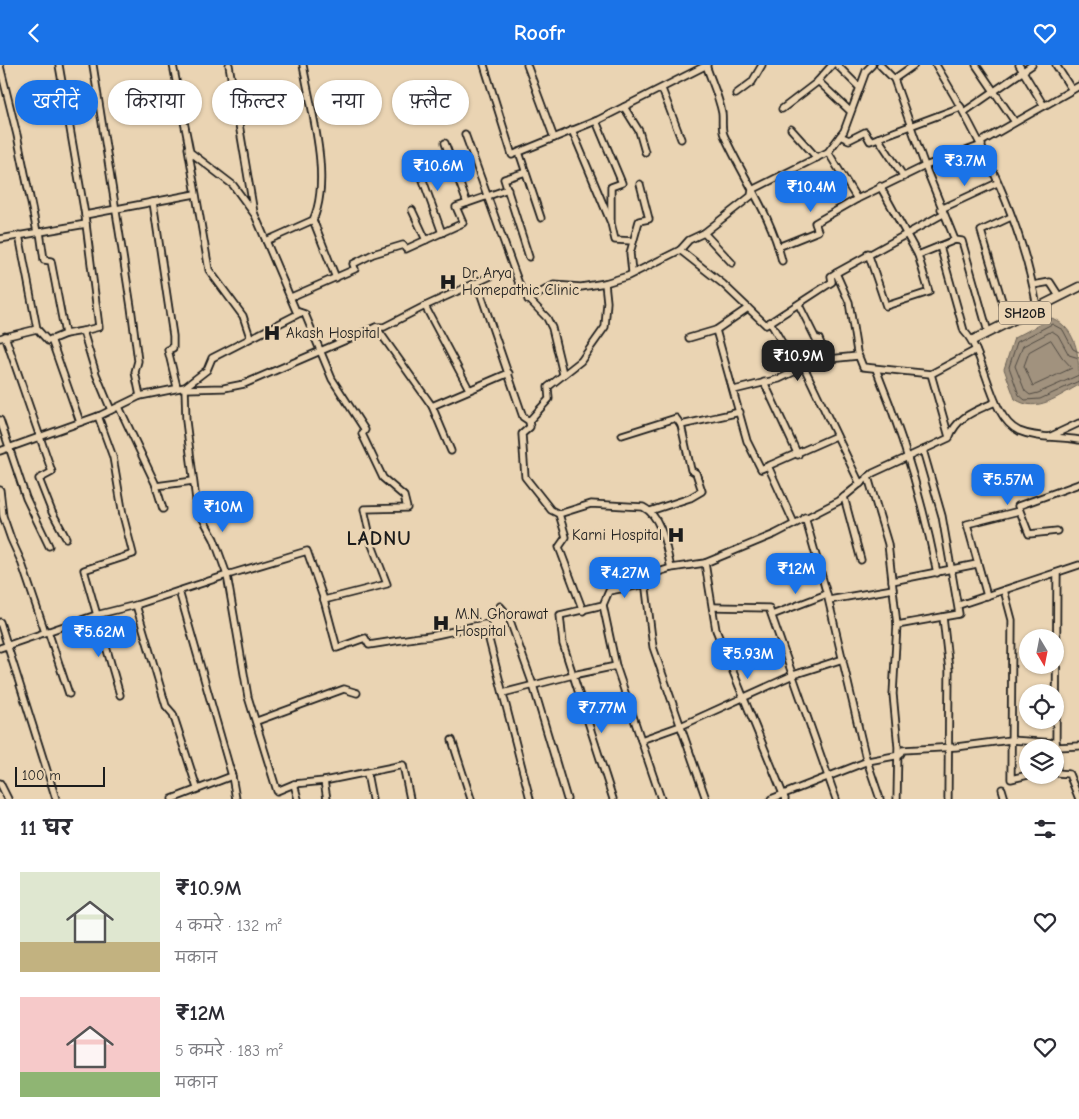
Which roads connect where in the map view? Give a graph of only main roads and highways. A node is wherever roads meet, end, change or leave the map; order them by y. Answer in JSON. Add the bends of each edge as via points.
{"nodes":[{"id":1,"x":1079,"y":287,"type":"edge"},
{"id":2,"x":973,"y":340,"type":"road end"}],
"edges":[{"from":1,"to":2,"type":"main road","number":"SH20B"}]}
